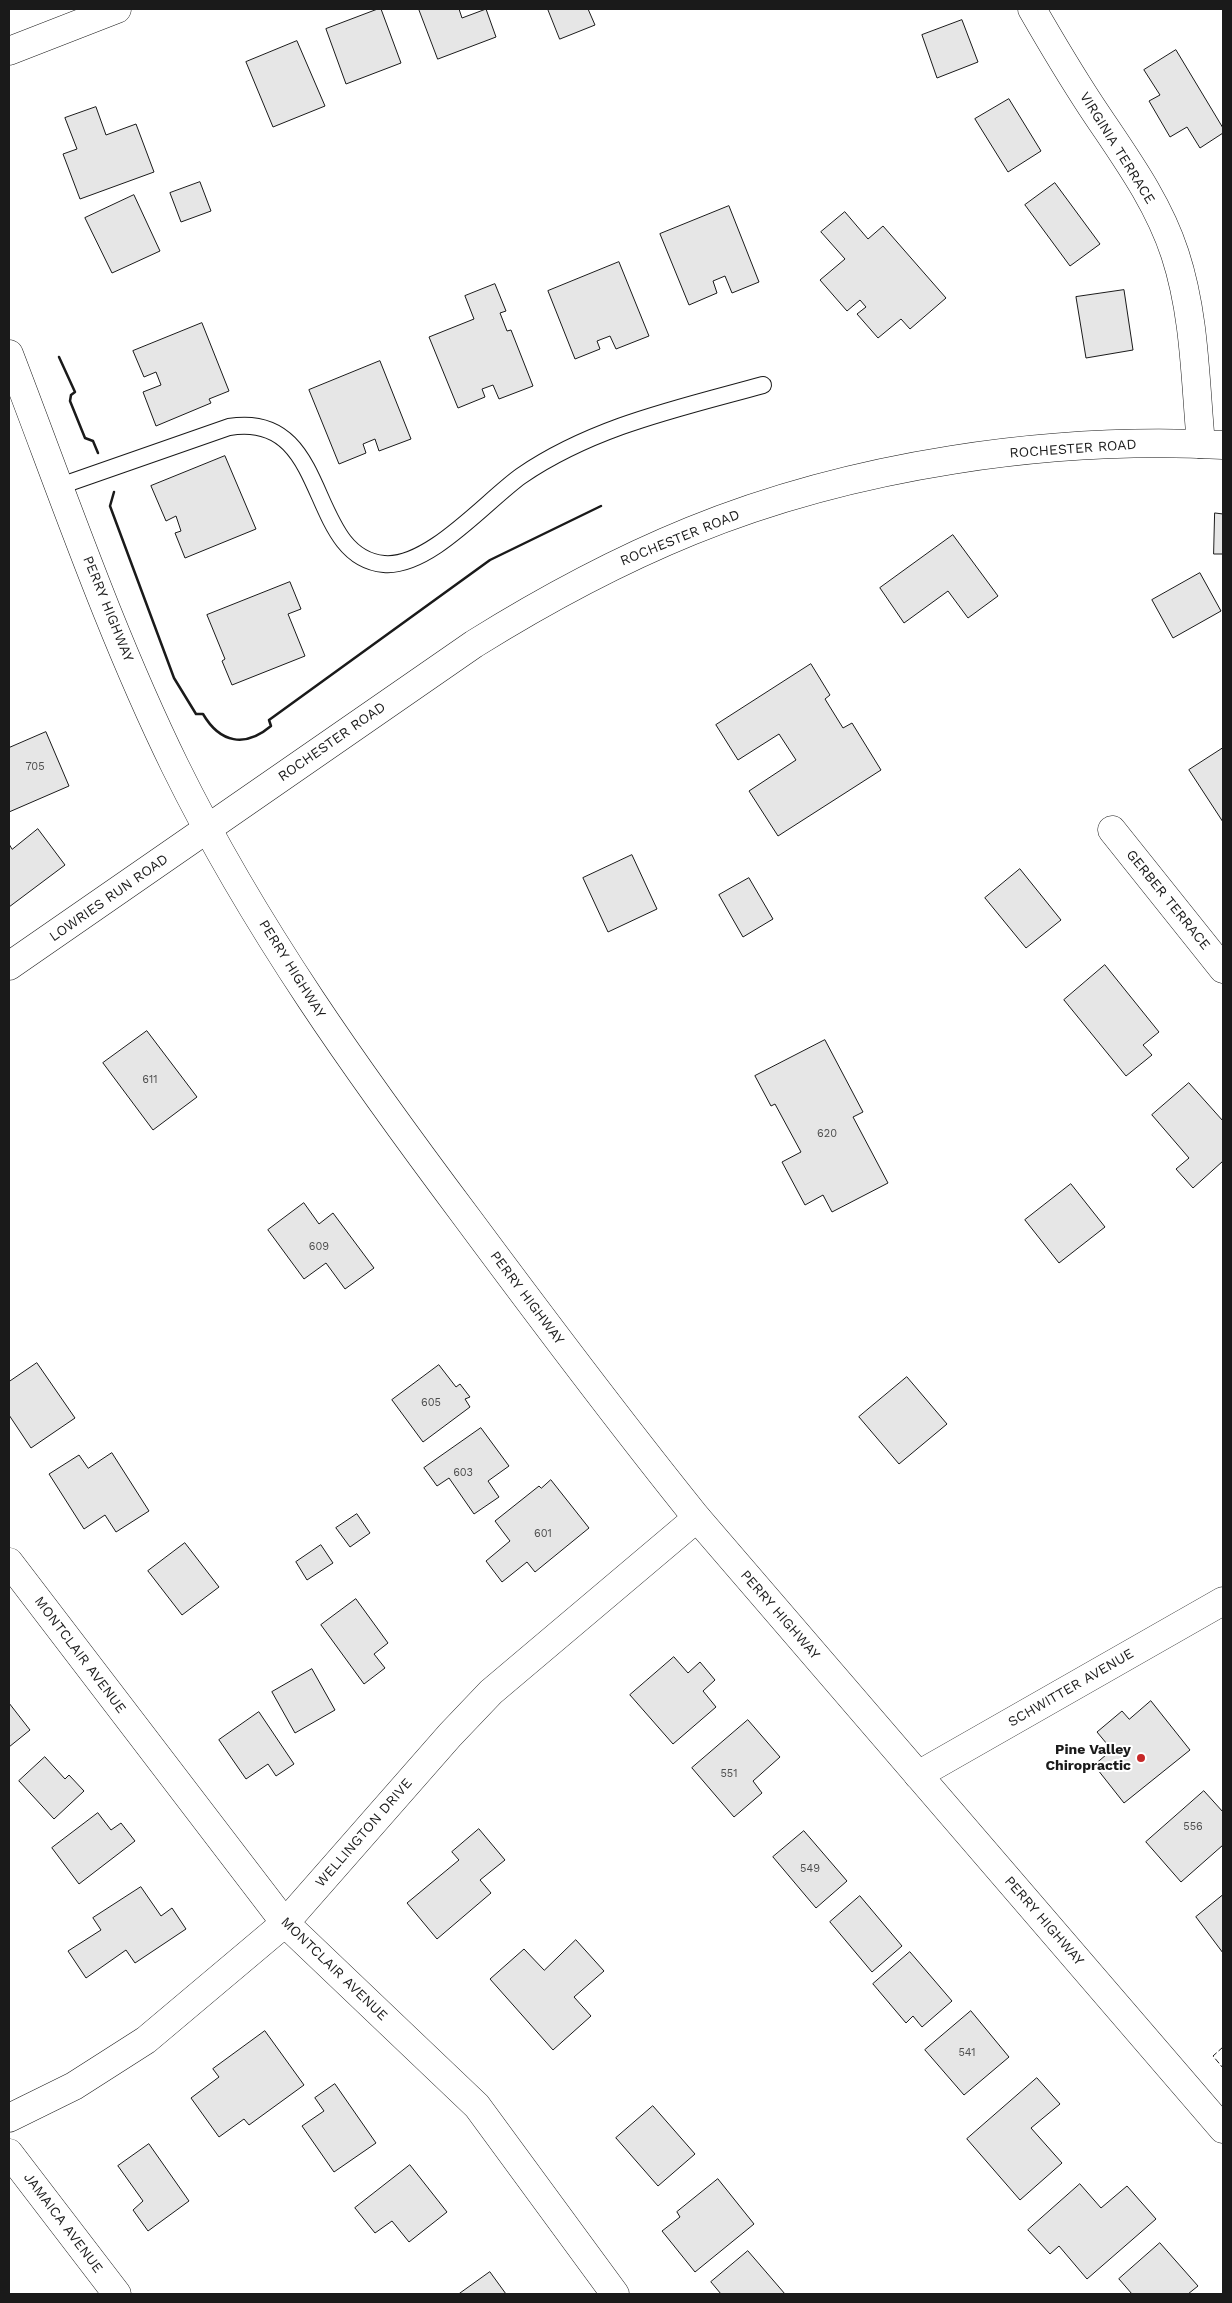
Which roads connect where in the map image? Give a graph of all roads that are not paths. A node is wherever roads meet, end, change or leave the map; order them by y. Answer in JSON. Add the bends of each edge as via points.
{"nodes":[{"id":1,"x":117,"y":9,"type":"edge"},
{"id":2,"x":1032,"y":9,"type":"edge"},
{"id":3,"x":9,"y":51,"type":"edge"},
{"id":4,"x":9,"y":354,"type":"edge"},
{"id":5,"x":764,"y":385,"type":"dead end"},
{"id":6,"x":1212,"y":445,"type":"edge"},
{"id":7,"x":60,"y":486,"type":"junction"},
{"id":8,"x":208,"y":828,"type":"junction"},
{"id":9,"x":1112,"y":830,"type":"dead end"},
{"id":10,"x":9,"y":966,"type":"edge"},
{"id":11,"x":1223,"y":969,"type":"edge"},
{"id":12,"x":697,"y":1518,"type":"junction"},
{"id":13,"x":9,"y":1562,"type":"edge"},
{"id":14,"x":1223,"y":1602,"type":"edge"},
{"id":15,"x":918,"y":1775,"type":"junction"},
{"id":16,"x":285,"y":1922,"type":"junction"},
{"id":17,"x":9,"y":2118,"type":"edge"},
{"id":18,"x":1223,"y":2129,"type":"edge"},
{"id":19,"x":9,"y":2153,"type":"edge"},
{"id":20,"x":117,"y":2294,"type":"edge"},
{"id":21,"x":616,"y":2294,"type":"edge"}],
"edges":[{"from":1,"to":3,"type":"street"},
{"from":2,"to":6,"type":"street","name":"VIRGINIA TERRACE","via":[[1062,61],[1133,168],[1174,252],[1185,291]]},
{"from":4,"to":7,"type":"street","name":"PERRY HIGHWAY"},
{"from":5,"to":7,"type":"lane","via":[[644,418],[578,443],[520,477],[439,545],[403,562],[386,564],[370,561],[345,542],[295,448],[263,427],[228,426]]},
{"from":6,"to":8,"type":"street","name":"ROCHESTER ROAD","via":[[1060,447],[994,454],[810,492],[692,530],[583,580],[497,630]]},
{"from":7,"to":8,"type":"street","name":"PERRY HIGHWAY","via":[[144,698]]},
{"from":8,"to":10,"type":"street","name":"LOWRIES RUN ROAD"},
{"from":8,"to":12,"type":"street","name":"PERRY HIGHWAY","via":[[302,987],[369,1086],[618,1420]]},
{"from":9,"to":11,"type":"street","name":"GERBER TERRACE"},
{"from":12,"to":15,"type":"street","name":"PERRY HIGHWAY"},
{"from":12,"to":16,"type":"street","name":"WELLINGTON DRIVE","via":[[491,1692]]},
{"from":13,"to":16,"type":"street","name":"MONTCLAIR AVENUE"},
{"from":14,"to":15,"type":"street","name":"SCHWITTER AVENUE"},
{"from":15,"to":18,"type":"street","name":"PERRY HIGHWAY"},
{"from":16,"to":17,"type":"street","name":"WELLINGTON DRIVE","via":[[146,2040],[74,2086]]},
{"from":16,"to":21,"type":"street","name":"MONTCLAIR AVENUE","via":[[477,2106]]},
{"from":19,"to":20,"type":"street","name":"JAMAICA AVENUE"}]}
